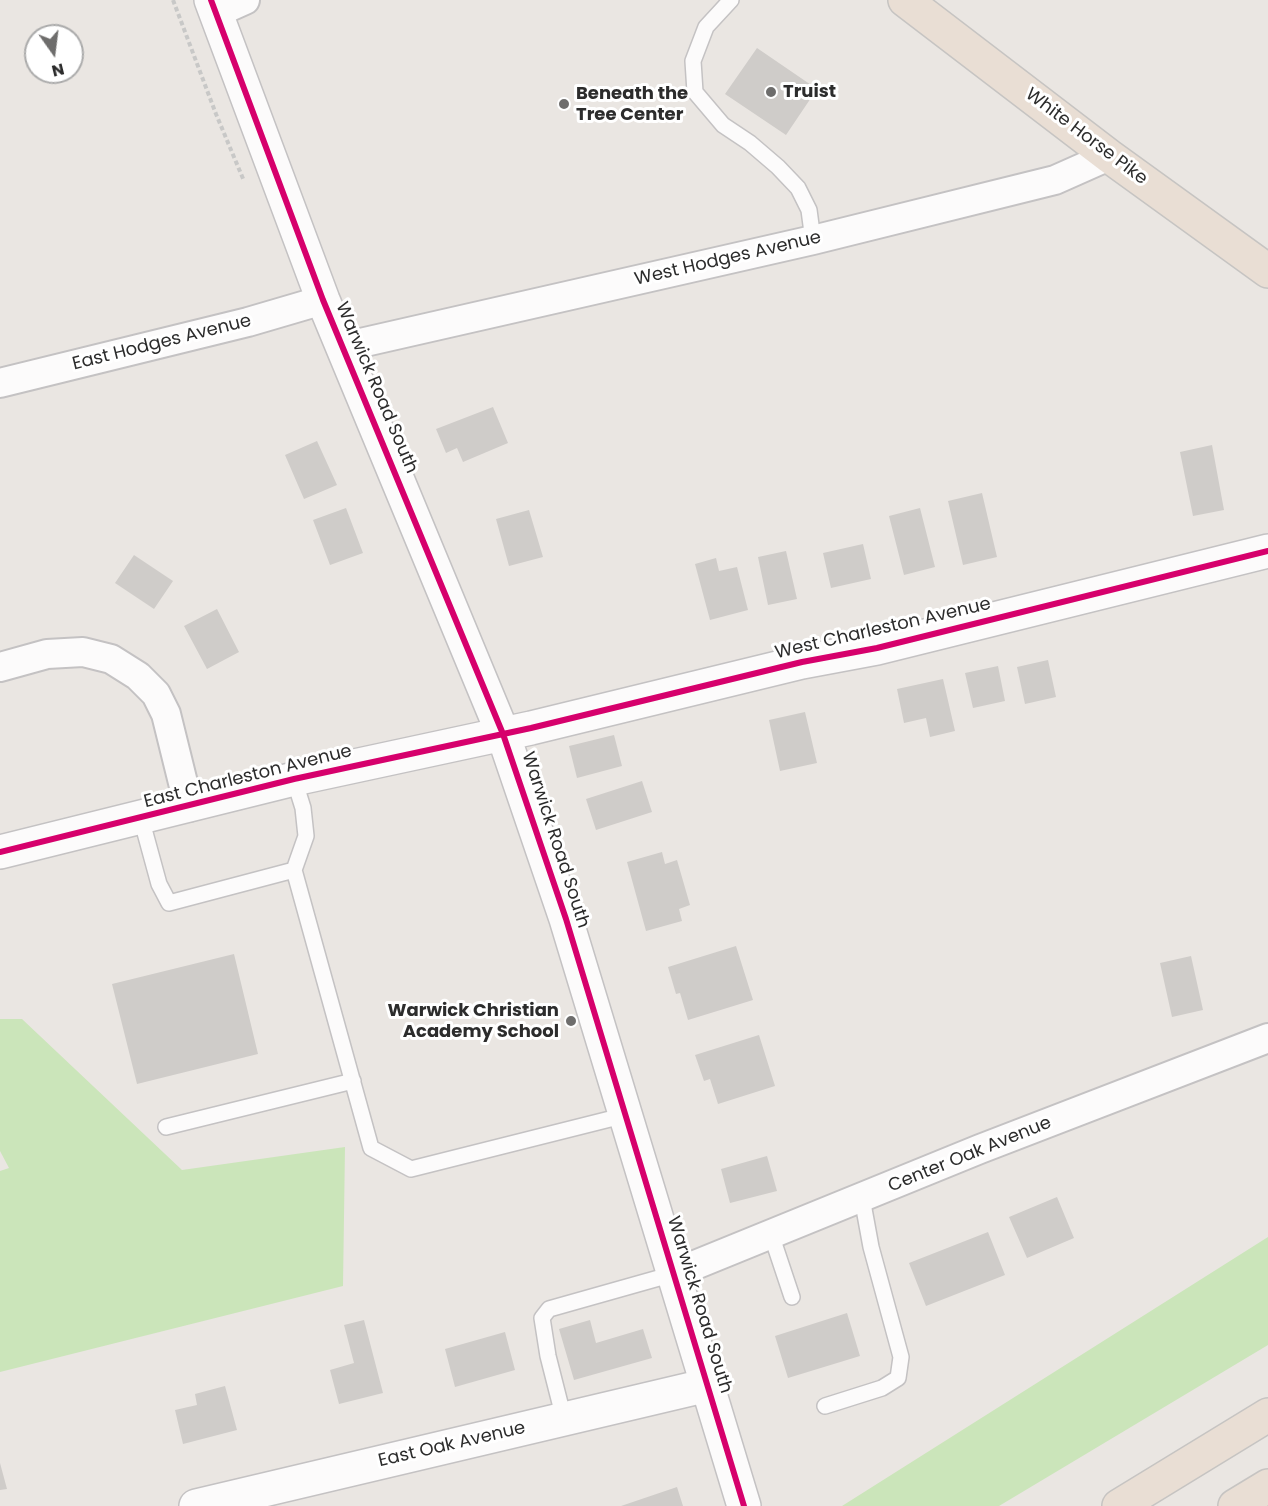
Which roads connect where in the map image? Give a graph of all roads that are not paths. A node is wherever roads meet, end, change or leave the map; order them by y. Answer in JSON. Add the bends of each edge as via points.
{"nodes":[{"id":1,"x":731,"y":0,"type":"edge"},
{"id":2,"x":905,"y":0,"type":"edge"},
{"id":3,"x":224,"y":4,"type":"edge"},
{"id":4,"x":1109,"y":156,"type":"junction"},
{"id":5,"x":813,"y":240,"type":"junction"},
{"id":6,"x":1268,"y":271,"type":"edge"},
{"id":7,"x":323,"y":300,"type":"junction"},
{"id":8,"x":343,"y":347,"type":"junction"},
{"id":9,"x":0,"y":382,"type":"edge"},
{"id":10,"x":1268,"y":551,"type":"edge"},
{"id":11,"x":0,"y":667,"type":"edge"},
{"id":12,"x":504,"y":734,"type":"junction"},
{"id":13,"x":294,"y":779,"type":"junction"},
{"id":14,"x":189,"y":807,"type":"junction"},
{"id":15,"x":141,"y":818,"type":"junction"},
{"id":16,"x":0,"y":852,"type":"edge"},
{"id":17,"x":294,"y":870,"type":"junction"},
{"id":18,"x":1268,"y":1038,"type":"edge"},
{"id":19,"x":353,"y":1081,"type":"junction"},
{"id":20,"x":626,"y":1115,"type":"junction"},
{"id":21,"x":166,"y":1127,"type":"dead end"},
{"id":22,"x":862,"y":1198,"type":"junction"},
{"id":23,"x":771,"y":1234,"type":"junction"},
{"id":24,"x":673,"y":1274,"type":"junction"},
{"id":25,"x":792,"y":1297,"type":"dead end"},
{"id":26,"x":708,"y":1385,"type":"junction"},
{"id":27,"x":825,"y":1406,"type":"dead end"},
{"id":28,"x":1268,"y":1415,"type":"edge"},
{"id":29,"x":564,"y":1419,"type":"junction"},
{"id":30,"x":1268,"y":1486,"type":"edge"},
{"id":31,"x":196,"y":1506,"type":"edge"},
{"id":32,"x":744,"y":1506,"type":"edge"},
{"id":33,"x":1119,"y":1506,"type":"edge"},
{"id":34,"x":1235,"y":1506,"type":"edge"}],
"edges":[{"from":1,"to":5,"type":"lane","via":[[706,27],[693,61],[695,92],[723,125],[750,143],[798,188],[809,210]]},
{"from":2,"to":4,"type":"highway","name":"White Horse Pike"},
{"from":3,"to":7,"type":"street","name":"Warwick Road South"},
{"from":4,"to":5,"type":"street","name":"West Hodges Avenue","via":[[1055,180]]},
{"from":4,"to":6,"type":"highway","name":"White Horse Pike"},
{"from":5,"to":8,"type":"street","name":"West Hodges Avenue"},
{"from":7,"to":8,"type":"street","name":"Warwick Road South"},
{"from":7,"to":9,"type":"street","name":"East Hodges Avenue"},
{"from":8,"to":12,"type":"street","name":"Warwick Road South"},
{"from":10,"to":12,"type":"street","name":"West Charleston Avenue","via":[[877,648],[802,662]]},
{"from":11,"to":14,"type":"street","via":[[47,654],[83,652],[111,659],[138,676],[156,694],[166,714]]},
{"from":12,"to":13,"type":"street","name":"East Charleston Avenue"},
{"from":12,"to":20,"type":"street","name":"Warwick Road South"},
{"from":13,"to":14,"type":"street","name":"East Charleston Avenue"},
{"from":13,"to":17,"type":"lane","via":[[306,836]]},
{"from":14,"to":15,"type":"street","name":"East Charleston Avenue"},
{"from":15,"to":16,"type":"street","name":"East Charleston Avenue"},
{"from":15,"to":17,"type":"lane","via":[[159,884],[169,903]]},
{"from":17,"to":19,"type":"lane"},
{"from":18,"to":22,"type":"street","name":"Center Oak Avenue"},
{"from":19,"to":20,"type":"lane","via":[[371,1148],[411,1169]]},
{"from":19,"to":21,"type":"lane"},
{"from":20,"to":24,"type":"street","name":"Warwick Road South"},
{"from":22,"to":23,"type":"street","name":"Center Oak Avenue"},
{"from":22,"to":27,"type":"lane","via":[[901,1357],[898,1378],[882,1388]]},
{"from":23,"to":24,"type":"street","name":"Center Oak Avenue"},
{"from":23,"to":25,"type":"lane"},
{"from":24,"to":26,"type":"street","name":"Warwick Road South"},
{"from":24,"to":29,"type":"lane","via":[[549,1308],[542,1318]]},
{"from":26,"to":29,"type":"street","name":"East Oak Avenue"},
{"from":26,"to":32,"type":"street","name":"Warwick Road South"},
{"from":28,"to":33,"type":"highway"},
{"from":29,"to":31,"type":"street","name":"East Oak Avenue"},
{"from":30,"to":34,"type":"highway"}]}
